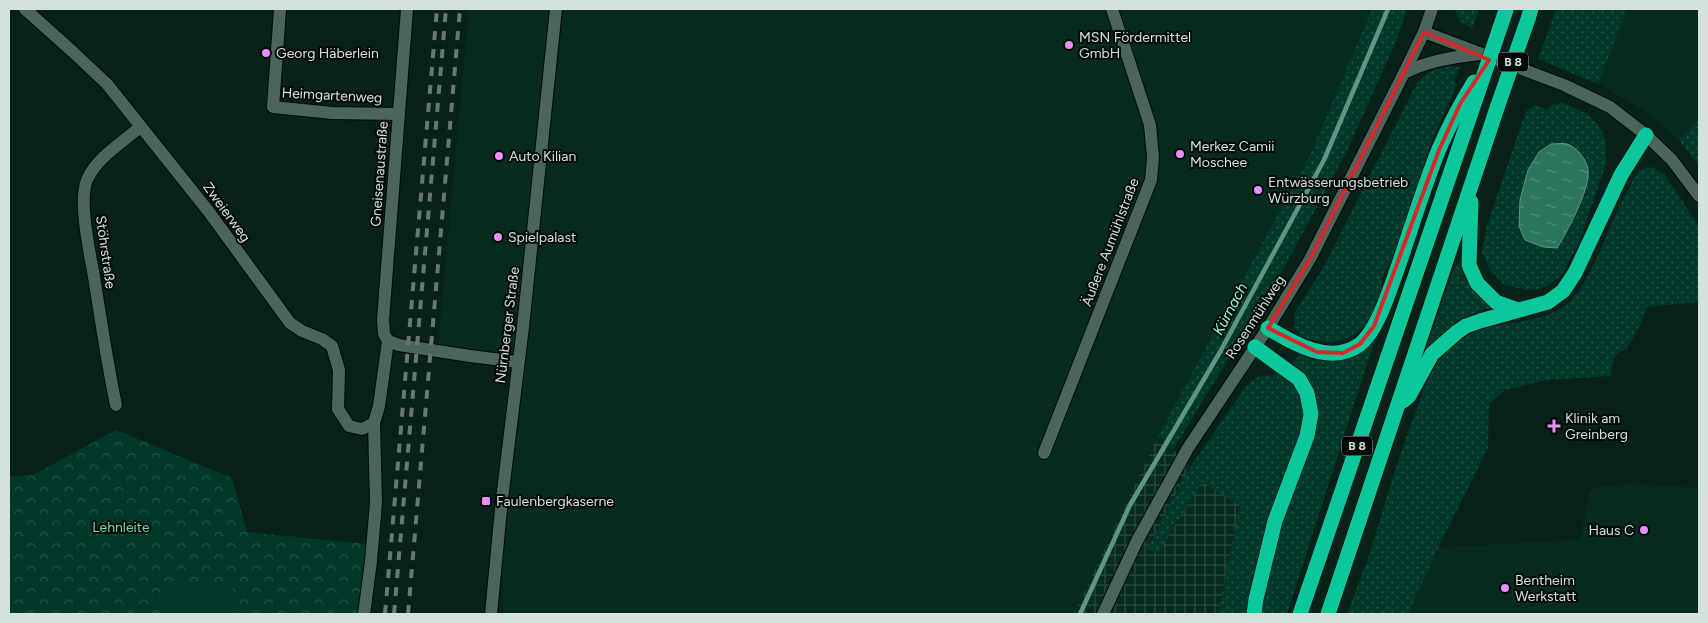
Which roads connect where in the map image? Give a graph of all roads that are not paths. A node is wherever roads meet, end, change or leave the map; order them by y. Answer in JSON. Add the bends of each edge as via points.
{"nodes":[{"id":1,"x":25,"y":9,"type":"edge"},
{"id":2,"x":280,"y":9,"type":"edge"},
{"id":3,"x":407,"y":9,"type":"edge"},
{"id":4,"x":556,"y":9,"type":"edge"},
{"id":5,"x":1112,"y":9,"type":"edge"},
{"id":6,"x":1432,"y":9,"type":"edge"},
{"id":7,"x":1506,"y":9,"type":"edge"},
{"id":8,"x":1530,"y":14,"type":"edge"},
{"id":9,"x":1424,"y":32,"type":"junction"},
{"id":10,"x":1485,"y":57,"type":"junction"},
{"id":11,"x":1404,"y":73,"type":"junction"},
{"id":12,"x":398,"y":114,"type":"junction"},
{"id":13,"x":140,"y":126,"type":"junction"},
{"id":14,"x":1646,"y":135,"type":"junction"},
{"id":15,"x":1471,"y":185,"type":"junction"},
{"id":16,"x":1699,"y":196,"type":"edge"},
{"id":17,"x":1518,"y":310,"type":"junction"},
{"id":18,"x":1268,"y":328,"type":"junction"},
{"id":19,"x":388,"y":341,"type":"junction"},
{"id":20,"x":1254,"y":347,"type":"junction"},
{"id":21,"x":518,"y":362,"type":"junction"},
{"id":22,"x":116,"y":405,"type":"dead end"},
{"id":23,"x":1398,"y":405,"type":"junction"},
{"id":24,"x":374,"y":423,"type":"junction"},
{"id":25,"x":1044,"y":452,"type":"dead end"},
{"id":26,"x":364,"y":614,"type":"edge"},
{"id":27,"x":491,"y":614,"type":"edge"},
{"id":28,"x":1103,"y":614,"type":"edge"},
{"id":29,"x":1254,"y":614,"type":"edge"},
{"id":30,"x":1300,"y":614,"type":"edge"},
{"id":31,"x":1328,"y":614,"type":"edge"}],
"edges":[{"from":1,"to":13,"type":"street","name":"Zweierweg","via":[[107,84]]},
{"from":2,"to":12,"type":"street","name":"Heimgartenweg","via":[[273,107]]},
{"from":3,"to":12,"type":"street","name":"Gneisenaustraße"},
{"from":4,"to":21,"type":"street","name":"Nürnberger Straße"},
{"from":5,"to":25,"type":"street","name":"Äußere Aumühlstraße","via":[[1150,125],[1151,180]]},
{"from":6,"to":9,"type":"street","name":"Rosenmühlweg"},
{"from":7,"to":10,"type":"highway","number":"B 8","bridge":true},
{"from":8,"to":15,"type":"highway","number":"B 8","bridge":true},
{"from":9,"to":10,"type":"street"},
{"from":9,"to":11,"type":"street","name":"Rosenmühlweg"},
{"from":10,"to":11,"type":"street","via":[[1446,58]]},
{"from":10,"to":14,"type":"street","via":[[1564,85],[1610,107]]},
{"from":10,"to":18,"type":"highway","number":"B 8","via":[[1439,150],[1385,301],[1374,326],[1360,344],[1343,353],[1318,352],[1290,342]]},
{"from":10,"to":30,"type":"highway","number":"B 8","via":[[1475,98]]},
{"from":11,"to":18,"type":"street","name":"Rosenmühlweg","via":[[1310,259]]},
{"from":12,"to":19,"type":"street","name":"Gneisenaustraße","via":[[383,320]]},
{"from":13,"to":22,"type":"street","name":"Stöhrstraße","via":[[100,161],[87,179],[83,193]]},
{"from":13,"to":24,"type":"street","name":"Zweierweg","via":[[209,212],[290,323],[332,346],[338,370],[338,409],[350,426],[362,429]]},
{"from":14,"to":16,"type":"street","via":[[1672,160]]},
{"from":14,"to":17,"type":"highway","number":"B 8","via":[[1621,175],[1575,273],[1563,291],[1548,302]]},
{"from":15,"to":17,"type":"highway","number":"B 8","via":[[1469,265],[1477,283],[1496,302]]},
{"from":15,"to":23,"type":"highway","number":"B 8"},
{"from":17,"to":23,"type":"highway","number":"B 8","via":[[1466,326],[1448,338],[1432,354],[1409,396]]},
{"from":18,"to":20,"type":"street","name":"Rosenmühlweg"},
{"from":19,"to":21,"type":"street"},
{"from":19,"to":24,"type":"street","name":"Gneisenaustraße"},
{"from":20,"to":28,"type":"street","name":"Rosenmühlweg","via":[[1179,463]]},
{"from":20,"to":29,"type":"highway","via":[[1299,379],[1307,393],[1311,414],[1307,436],[1275,521]]},
{"from":21,"to":27,"type":"street","name":"Nürnberger Straße"},
{"from":23,"to":31,"type":"highway","number":"B 8"},
{"from":24,"to":26,"type":"street","name":"Gneisenaustraße","via":[[376,503]]}]}
